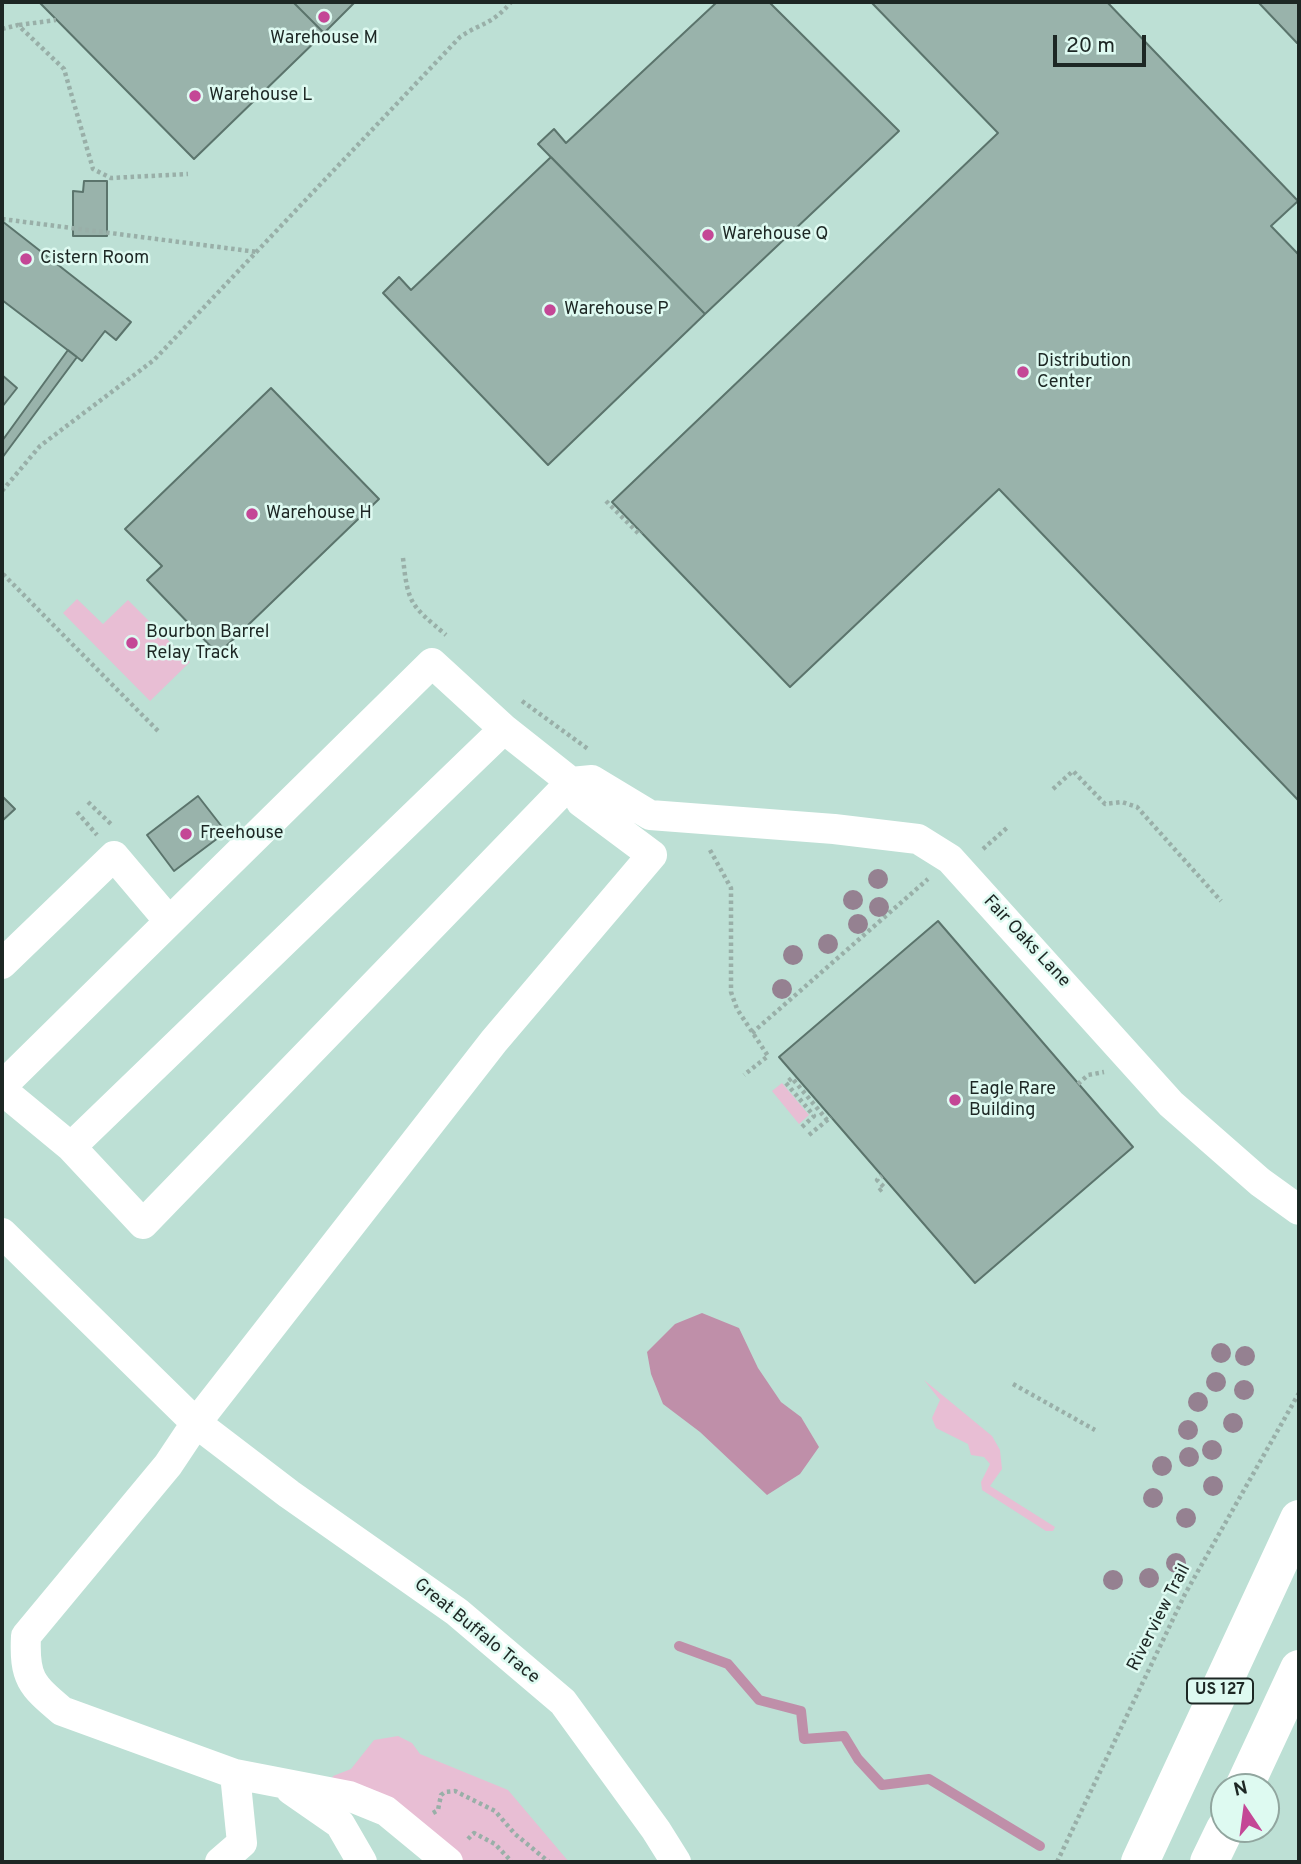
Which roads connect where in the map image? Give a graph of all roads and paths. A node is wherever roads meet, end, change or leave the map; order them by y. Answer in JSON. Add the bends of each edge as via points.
{"nodes":[{"id":1,"x":511,"y":2,"type":"edge"},
{"id":2,"x":56,"y":20,"type":"dead end"},
{"id":3,"x":18,"y":25,"type":"junction"},
{"id":4,"x":2,"y":29,"type":"edge"},
{"id":5,"x":188,"y":174,"type":"dead end"},
{"id":6,"x":2,"y":219,"type":"edge"},
{"id":7,"x":257,"y":252,"type":"junction"},
{"id":8,"x":2,"y":491,"type":"edge"},
{"id":9,"x":606,"y":500,"type":"dead end"},
{"id":10,"x":641,"y":532,"type":"dead end"},
{"id":11,"x":3,"y":574,"type":"edge"},
{"id":12,"x":504,"y":729,"type":"junction"},
{"id":13,"x":160,"y":733,"type":"dead end"},
{"id":14,"x":571,"y":782,"type":"junction"},
{"id":15,"x":1053,"y":789,"type":"dead end"},
{"id":16,"x":1009,"y":826,"type":"dead end"},
{"id":17,"x":963,"y":857,"type":"junction"},
{"id":18,"x":1221,"y":901,"type":"dead end"},
{"id":19,"x":169,"y":921,"type":"junction"},
{"id":20,"x":2,"y":964,"type":"edge"},
{"id":21,"x":737,"y":1009,"type":"dead end"},
{"id":22,"x":752,"y":1033,"type":"junction"},
{"id":23,"x":744,"y":1075,"type":"dead end"},
{"id":24,"x":2,"y":1088,"type":"edge"},
{"id":25,"x":802,"y":1127,"type":"dead end"},
{"id":26,"x":809,"y":1135,"type":"dead end"},
{"id":27,"x":71,"y":1147,"type":"junction"},
{"id":28,"x":882,"y":1176,"type":"dead end"},
{"id":29,"x":879,"y":1191,"type":"dead end"},
{"id":30,"x":1299,"y":1210,"type":"edge"},
{"id":31,"x":2,"y":1233,"type":"edge"},
{"id":32,"x":1013,"y":1384,"type":"dead end"},
{"id":33,"x":1299,"y":1393,"type":"edge"},
{"id":34,"x":195,"y":1423,"type":"junction"},
{"id":35,"x":1095,"y":1430,"type":"dead end"},
{"id":36,"x":1299,"y":1519,"type":"edge"},
{"id":37,"x":1299,"y":1668,"type":"edge"},
{"id":38,"x":13,"y":1671,"type":"edge"},
{"id":39,"x":1250,"y":1773,"type":"edge"},
{"id":40,"x":234,"y":1774,"type":"junction"},
{"id":41,"x":285,"y":1786,"type":"junction"},
{"id":42,"x":428,"y":1818,"type":"dead end"},
{"id":43,"x":1218,"y":1843,"type":"edge"},
{"id":44,"x":455,"y":1850,"type":"edge"},
{"id":45,"x":220,"y":1862,"type":"edge"},
{"id":46,"x":362,"y":1862,"type":"edge"},
{"id":47,"x":512,"y":1862,"type":"edge"},
{"id":48,"x":549,"y":1862,"type":"edge"},
{"id":49,"x":676,"y":1862,"type":"edge"},
{"id":50,"x":1057,"y":1862,"type":"edge"},
{"id":51,"x":1140,"y":1862,"type":"edge"},
{"id":52,"x":1209,"y":1862,"type":"edge"}],
"edges":[{"from":1,"to":7,"type":"path","via":[[489,25],[474,27],[460,37]]},
{"from":2,"to":3,"type":"path"},
{"from":3,"to":4,"type":"path"},
{"from":3,"to":5,"type":"path","via":[[64,69],[93,169],[111,178]]},
{"from":6,"to":7,"type":"path"},
{"from":7,"to":8,"type":"path","via":[[154,360],[40,446]]},
{"from":9,"to":10,"type":"path"},
{"from":11,"to":13,"type":"path"},
{"from":12,"to":14,"type":"street"},
{"from":12,"to":19,"type":"street","via":[[432,663]]},
{"from":12,"to":27,"type":"street"},
{"from":14,"to":17,"type":"street","name":"Fair Oaks Lane","via":[[592,780],[650,815],[918,839]]},
{"from":14,"to":27,"type":"street","via":[[143,1224]]},
{"from":14,"to":34,"type":"street","via":[[580,802],[652,855],[494,1041]]},
{"from":15,"to":18,"type":"path","via":[[1073,771],[1105,804],[1122,802],[1137,807]]},
{"from":16,"to":17,"type":"path"},
{"from":17,"to":22,"type":"path"},
{"from":17,"to":30,"type":"street","name":"Fair Oaks Lane","via":[[1171,1104]]},
{"from":19,"to":20,"type":"street","via":[[114,856]]},
{"from":19,"to":24,"type":"street"},
{"from":21,"to":22,"type":"path"},
{"from":22,"to":23,"type":"path","via":[[768,1056]]},
{"from":24,"to":27,"type":"street"},
{"from":25,"to":26,"type":"path","via":[[814,1116],[786,1083],[792,1078],[829,1118]]},
{"from":28,"to":29,"type":"path","via":[[877,1180],[884,1187]]},
{"from":31,"to":34,"type":"street","name":"Great Buffalo Trace"},
{"from":32,"to":35,"type":"path"},
{"from":33,"to":50,"type":"path","name":"Riverview Trail","via":[[1185,1594]]},
{"from":34,"to":38,"type":"street","via":[[168,1465],[26,1636]]},
{"from":34,"to":49,"type":"street","name":"Great Buffalo Trace","via":[[457,1612],[563,1702]]},
{"from":36,"to":51,"type":"highway","number":"US 127"},
{"from":37,"to":39,"type":"highway"},
{"from":38,"to":40,"type":"street","via":[[62,1711]]},
{"from":40,"to":41,"type":"street"},
{"from":40,"to":45,"type":"street","via":[[242,1843]]},
{"from":41,"to":44,"type":"street","via":[[349,1796]]},
{"from":41,"to":46,"type":"street","via":[[340,1824]]},
{"from":42,"to":48,"type":"path","via":[[438,1810],[441,1795],[455,1791],[503,1817],[515,1834]]},
{"from":43,"to":52,"type":"highway"},
{"from":44,"to":47,"type":"path","via":[[474,1833],[495,1844]]}]}
